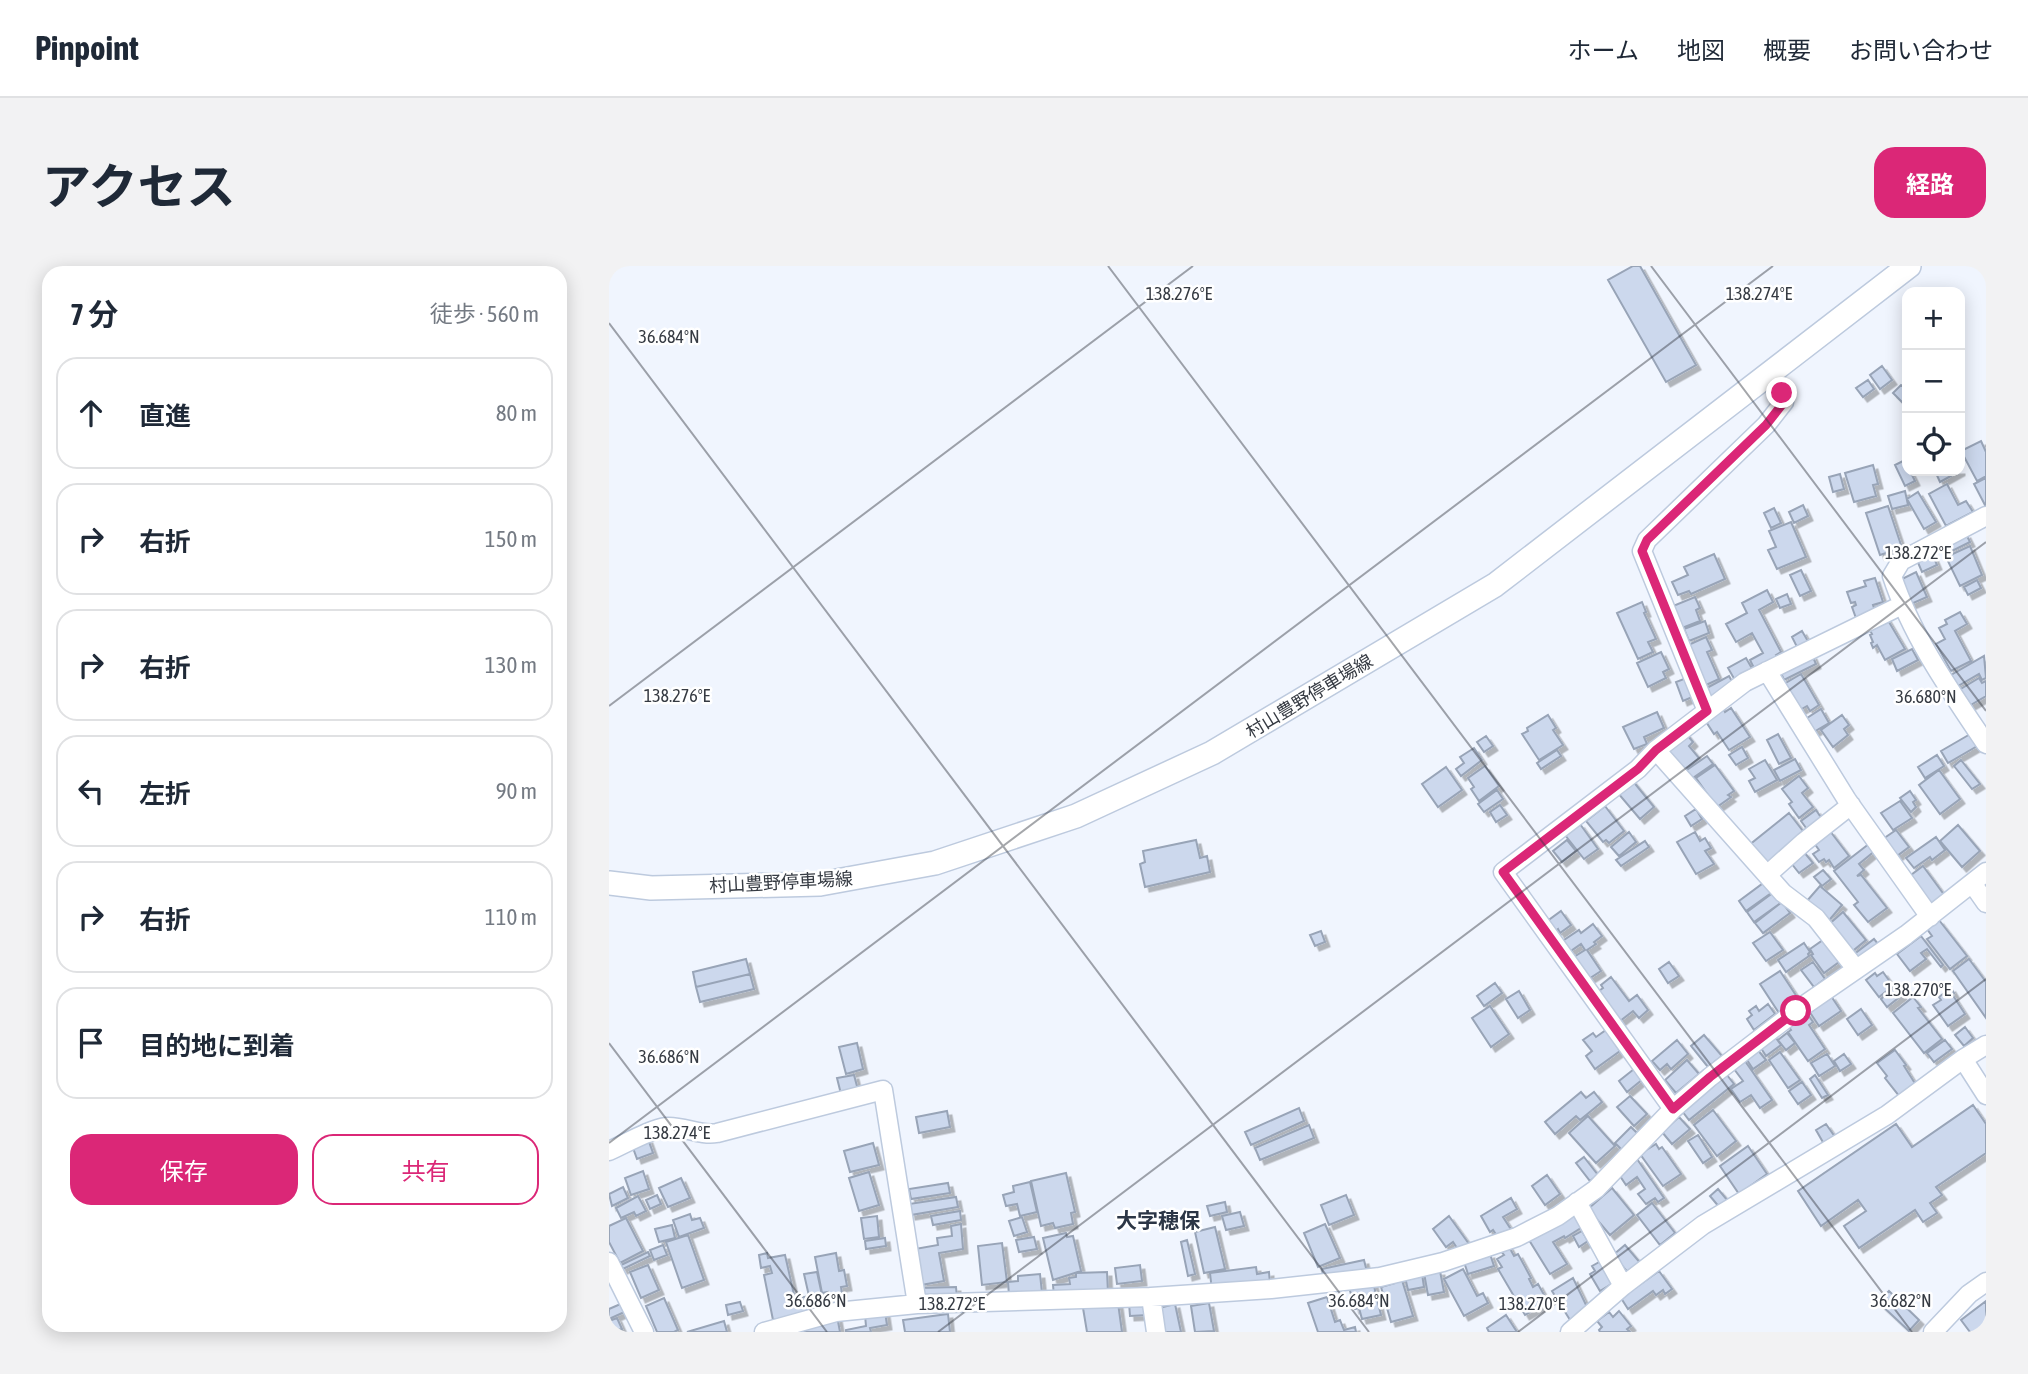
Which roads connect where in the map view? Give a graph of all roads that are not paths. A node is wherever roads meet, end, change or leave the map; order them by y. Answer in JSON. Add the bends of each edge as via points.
{"nodes":[{"id":1,"x":1909,"y":266,"type":"edge"},
{"id":2,"x":1768,"y":377,"type":"junction"},
{"id":3,"x":1986,"y":516,"type":"edge"},
{"id":4,"x":1902,"y":605,"type":"junction"},
{"id":5,"x":1767,"y":671,"type":"junction"},
{"id":6,"x":1707,"y":711,"type":"junction"},
{"id":7,"x":1986,"y":744,"type":"edge"},
{"id":8,"x":1656,"y":750,"type":"junction"},
{"id":9,"x":1851,"y":805,"type":"junction"},
{"id":10,"x":1767,"y":875,"type":"junction"},
{"id":11,"x":1979,"y":877,"type":"edge"},
{"id":12,"x":609,"y":883,"type":"edge"},
{"id":13,"x":1986,"y":903,"type":"edge"},
{"id":14,"x":1930,"y":917,"type":"junction"},
{"id":15,"x":1856,"y":969,"type":"junction"},
{"id":16,"x":1986,"y":1045,"type":"edge"},
{"id":17,"x":1963,"y":1059,"type":"junction"},
{"id":18,"x":1986,"y":1095,"type":"edge"},
{"id":19,"x":1673,"y":1109,"type":"junction"},
{"id":20,"x":609,"y":1151,"type":"edge"},
{"id":21,"x":1577,"y":1202,"type":"junction"},
{"id":22,"x":609,"y":1262,"type":"edge"},
{"id":23,"x":1986,"y":1282,"type":"edge"},
{"id":24,"x":1623,"y":1286,"type":"junction"},
{"id":25,"x":1151,"y":1297,"type":"junction"},
{"id":26,"x":917,"y":1304,"type":"junction"},
{"id":27,"x":1577,"y":1330,"type":"edge"},
{"id":28,"x":645,"y":1332,"type":"edge"},
{"id":29,"x":764,"y":1332,"type":"edge"},
{"id":30,"x":1156,"y":1332,"type":"edge"},
{"id":31,"x":1933,"y":1332,"type":"edge"}],
"edges":[{"from":1,"to":2,"type":"main road","name":"村山豊野停車場線"},
{"from":2,"to":6,"type":"street","via":[[1784,402],[1647,540],[1642,551]]},
{"from":2,"to":12,"type":"main road","name":"村山豊野停車場線","via":[[1495,585],[1212,753],[1076,816],[935,863],[820,884],[664,887]]},
{"from":3,"to":4,"type":"street","via":[[1901,561],[1892,576]]},
{"from":4,"to":5,"type":"street"},
{"from":4,"to":7,"type":"street"},
{"from":5,"to":6,"type":"street"},
{"from":5,"to":9,"type":"street"},
{"from":6,"to":8,"type":"street"},
{"from":8,"to":10,"type":"street"},
{"from":8,"to":19,"type":"street","via":[[1638,769],[1503,872]]},
{"from":9,"to":10,"type":"street"},
{"from":9,"to":14,"type":"street"},
{"from":10,"to":15,"type":"street","via":[[1816,918]]},
{"from":11,"to":13,"type":"street"},
{"from":11,"to":14,"type":"street"},
{"from":14,"to":15,"type":"street"},
{"from":15,"to":19,"type":"street"},
{"from":16,"to":17,"type":"street"},
{"from":17,"to":18,"type":"street"},
{"from":17,"to":24,"type":"street","via":[[1887,1115],[1703,1225]]},
{"from":19,"to":21,"type":"street"},
{"from":20,"to":26,"type":"street","via":[[658,1129],[707,1135],[883,1090]]},
{"from":21,"to":24,"type":"street"},
{"from":21,"to":25,"type":"street","via":[[1517,1237],[1380,1278]]},
{"from":22,"to":28,"type":"street"},
{"from":23,"to":31,"type":"street"},
{"from":24,"to":27,"type":"street"},
{"from":25,"to":26,"type":"street"},
{"from":25,"to":30,"type":"street"},
{"from":26,"to":29,"type":"street","via":[[836,1312]]}]}
